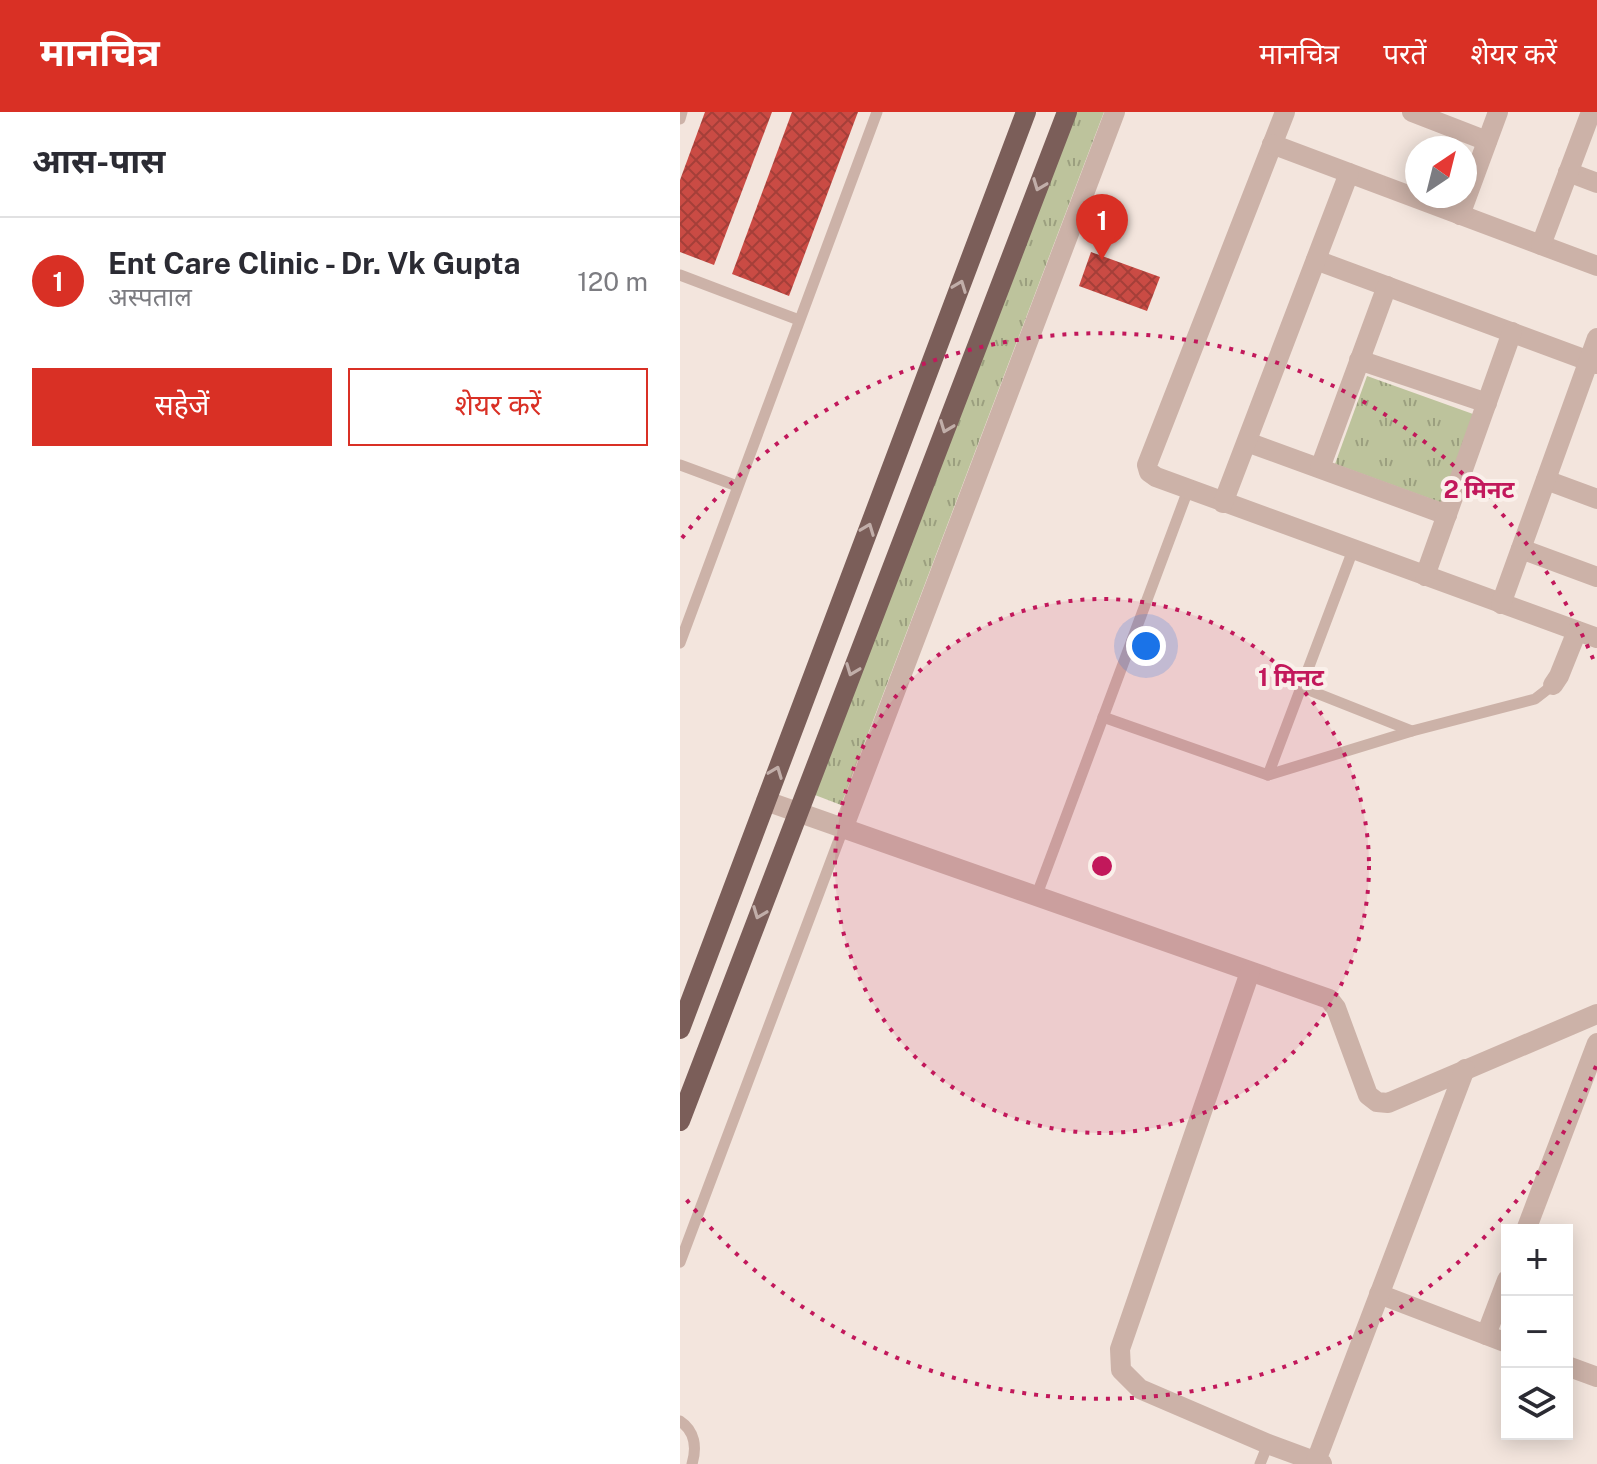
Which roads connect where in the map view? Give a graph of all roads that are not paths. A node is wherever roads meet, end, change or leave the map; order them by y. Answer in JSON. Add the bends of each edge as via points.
{"nodes":[{"id":1,"x":682,"y":112,"type":"edge"},
{"id":2,"x":877,"y":112,"type":"edge"},
{"id":3,"x":1026,"y":112,"type":"edge"},
{"id":4,"x":1067,"y":112,"type":"edge"},
{"id":5,"x":1115,"y":112,"type":"edge"},
{"id":6,"x":1285,"y":112,"type":"edge"},
{"id":7,"x":1412,"y":112,"type":"edge"},
{"id":8,"x":1498,"y":112,"type":"edge"},
{"id":9,"x":1591,"y":112,"type":"edge"},
{"id":10,"x":680,"y":119,"type":"edge"},
{"id":11,"x":1487,"y":141,"type":"junction"},
{"id":12,"x":1272,"y":144,"type":"junction"},
{"id":13,"x":1568,"y":172,"type":"junction"},
{"id":14,"x":1349,"y":173,"type":"junction"},
{"id":15,"x":1597,"y":183,"type":"edge"},
{"id":16,"x":1460,"y":215,"type":"junction"},
{"id":17,"x":1541,"y":245,"type":"junction"},
{"id":18,"x":1316,"y":260,"type":"junction"},
{"id":19,"x":1597,"y":266,"type":"edge"},
{"id":20,"x":680,"y":275,"type":"edge"},
{"id":21,"x":1387,"y":286,"type":"junction"},
{"id":22,"x":799,"y":320,"type":"junction"},
{"id":23,"x":1512,"y":332,"type":"junction"},
{"id":24,"x":1597,"y":338,"type":"edge"},
{"id":25,"x":1359,"y":360,"type":"junction"},
{"id":26,"x":1593,"y":362,"type":"edge"},
{"id":27,"x":1487,"y":403,"type":"junction"},
{"id":28,"x":1247,"y":442,"type":"junction"},
{"id":29,"x":680,"y":465,"type":"edge"},
{"id":30,"x":1320,"y":468,"type":"junction"},
{"id":31,"x":1546,"y":480,"type":"junction"},
{"id":32,"x":737,"y":486,"type":"junction"},
{"id":33,"x":1188,"y":490,"type":"junction"},
{"id":34,"x":1597,"y":499,"type":"edge"},
{"id":35,"x":1223,"y":503,"type":"junction"},
{"id":36,"x":1447,"y":515,"type":"junction"},
{"id":37,"x":1521,"y":549,"type":"junction"},
{"id":38,"x":1353,"y":550,"type":"junction"},
{"id":39,"x":1425,"y":576,"type":"junction"},
{"id":40,"x":1597,"y":577,"type":"edge"},
{"id":41,"x":1501,"y":604,"type":"junction"},
{"id":42,"x":1577,"y":631,"type":"junction"},
{"id":43,"x":1597,"y":638,"type":"edge"},
{"id":44,"x":680,"y":643,"type":"edge"},
{"id":45,"x":1553,"y":685,"type":"joint"},
{"id":46,"x":1301,"y":687,"type":"junction"},
{"id":47,"x":1103,"y":717,"type":"junction"},
{"id":48,"x":1412,"y":731,"type":"junction"},
{"id":49,"x":1268,"y":775,"type":"junction"},
{"id":50,"x":766,"y":801,"type":"junction"},
{"id":51,"x":797,"y":813,"type":"junction"},
{"id":52,"x":843,"y":829,"type":"junction"},
{"id":53,"x":1036,"y":897,"type":"junction"},
{"id":54,"x":1250,"y":972,"type":"junction"},
{"id":55,"x":1597,"y":1014,"type":"edge"},
{"id":56,"x":680,"y":1029,"type":"edge"},
{"id":57,"x":1597,"y":1043,"type":"edge"},
{"id":58,"x":1465,"y":1069,"type":"junction"},
{"id":59,"x":680,"y":1121,"type":"edge"},
{"id":60,"x":1528,"y":1224,"type":"edge"},
{"id":61,"x":680,"y":1262,"type":"edge"},
{"id":62,"x":1379,"y":1294,"type":"junction"},
{"id":63,"x":1501,"y":1296,"type":"edge"},
{"id":64,"x":1486,"y":1335,"type":"junction"},
{"id":65,"x":1501,"y":1341,"type":"edge"},
{"id":66,"x":1572,"y":1368,"type":"edge"},
{"id":67,"x":1597,"y":1377,"type":"edge"},
{"id":68,"x":680,"y":1421,"type":"edge"},
{"id":69,"x":1268,"y":1444,"type":"junction"},
{"id":70,"x":1319,"y":1463,"type":"edge"},
{"id":71,"x":692,"y":1464,"type":"edge"},
{"id":72,"x":1260,"y":1464,"type":"edge"}],
"edges":[{"from":1,"to":10,"type":"lane"},
{"from":2,"to":22,"type":"lane"},
{"from":50,"to":3,"type":"main road","one_way":true},
{"from":4,"to":51,"type":"main road","one_way":true},
{"from":5,"to":52,"type":"street"},
{"from":6,"to":12,"type":"street"},
{"from":7,"to":11,"type":"street"},
{"from":8,"to":11,"type":"street"},
{"from":9,"to":13,"type":"street"},
{"from":11,"to":16,"type":"street"},
{"from":12,"to":14,"type":"street"},
{"from":12,"to":33,"type":"street","via":[[1147,465],[1156,477]]},
{"from":13,"to":15,"type":"street"},
{"from":13,"to":17,"type":"street"},
{"from":14,"to":16,"type":"street"},
{"from":14,"to":18,"type":"street"},
{"from":16,"to":17,"type":"street"},
{"from":17,"to":19,"type":"street"},
{"from":18,"to":21,"type":"street"},
{"from":18,"to":28,"type":"street"},
{"from":20,"to":22,"type":"lane"},
{"from":21,"to":23,"type":"street"},
{"from":21,"to":25,"type":"street"},
{"from":22,"to":32,"type":"lane"},
{"from":23,"to":26,"type":"street"},
{"from":23,"to":27,"type":"street"},
{"from":24,"to":26,"type":"street"},
{"from":25,"to":27,"type":"street"},
{"from":25,"to":30,"type":"street"},
{"from":26,"to":31,"type":"street"},
{"from":27,"to":36,"type":"street"},
{"from":28,"to":30,"type":"street"},
{"from":28,"to":35,"type":"street"},
{"from":29,"to":32,"type":"lane"},
{"from":30,"to":36,"type":"street"},
{"from":31,"to":34,"type":"street"},
{"from":31,"to":37,"type":"street"},
{"from":32,"to":44,"type":"lane"},
{"from":33,"to":35,"type":"street"},
{"from":33,"to":47,"type":"lane"},
{"from":35,"to":38,"type":"street"},
{"from":36,"to":39,"type":"street"},
{"from":37,"to":40,"type":"street"},
{"from":37,"to":41,"type":"street"},
{"from":38,"to":39,"type":"street"},
{"from":38,"to":46,"type":"lane"},
{"from":39,"to":41,"type":"street"},
{"from":41,"to":42,"type":"street"},
{"from":42,"to":43,"type":"street"},
{"from":42,"to":45,"type":"street"},
{"from":45,"to":48,"type":"lane","via":[[1535,699]]},
{"from":46,"to":48,"type":"lane"},
{"from":46,"to":49,"type":"lane"},
{"from":47,"to":49,"type":"lane"},
{"from":47,"to":53,"type":"lane"},
{"from":48,"to":49,"type":"lane"},
{"from":50,"to":51,"type":"street"},
{"from":50,"to":56,"type":"main road"},
{"from":51,"to":52,"type":"street"},
{"from":51,"to":59,"type":"main road","one_way":true},
{"from":52,"to":53,"type":"street"},
{"from":52,"to":61,"type":"lane"},
{"from":53,"to":54,"type":"street"},
{"from":54,"to":58,"type":"street","via":[[1329,999],[1368,1095],[1377,1102],[1388,1103]]},
{"from":54,"to":69,"type":"street","via":[[1120,1349],[1121,1370],[1140,1389]]},
{"from":55,"to":58,"type":"street"},
{"from":57,"to":60,"type":"street"},
{"from":58,"to":62,"type":"street"},
{"from":62,"to":64,"type":"street"},
{"from":62,"to":70,"type":"street"},
{"from":63,"to":64,"type":"street"},
{"from":64,"to":65,"type":"street"},
{"from":66,"to":67,"type":"street"},
{"from":68,"to":71,"type":"lane","via":[[694,1439]]},
{"from":69,"to":70,"type":"street"},
{"from":69,"to":72,"type":"lane"}]}
